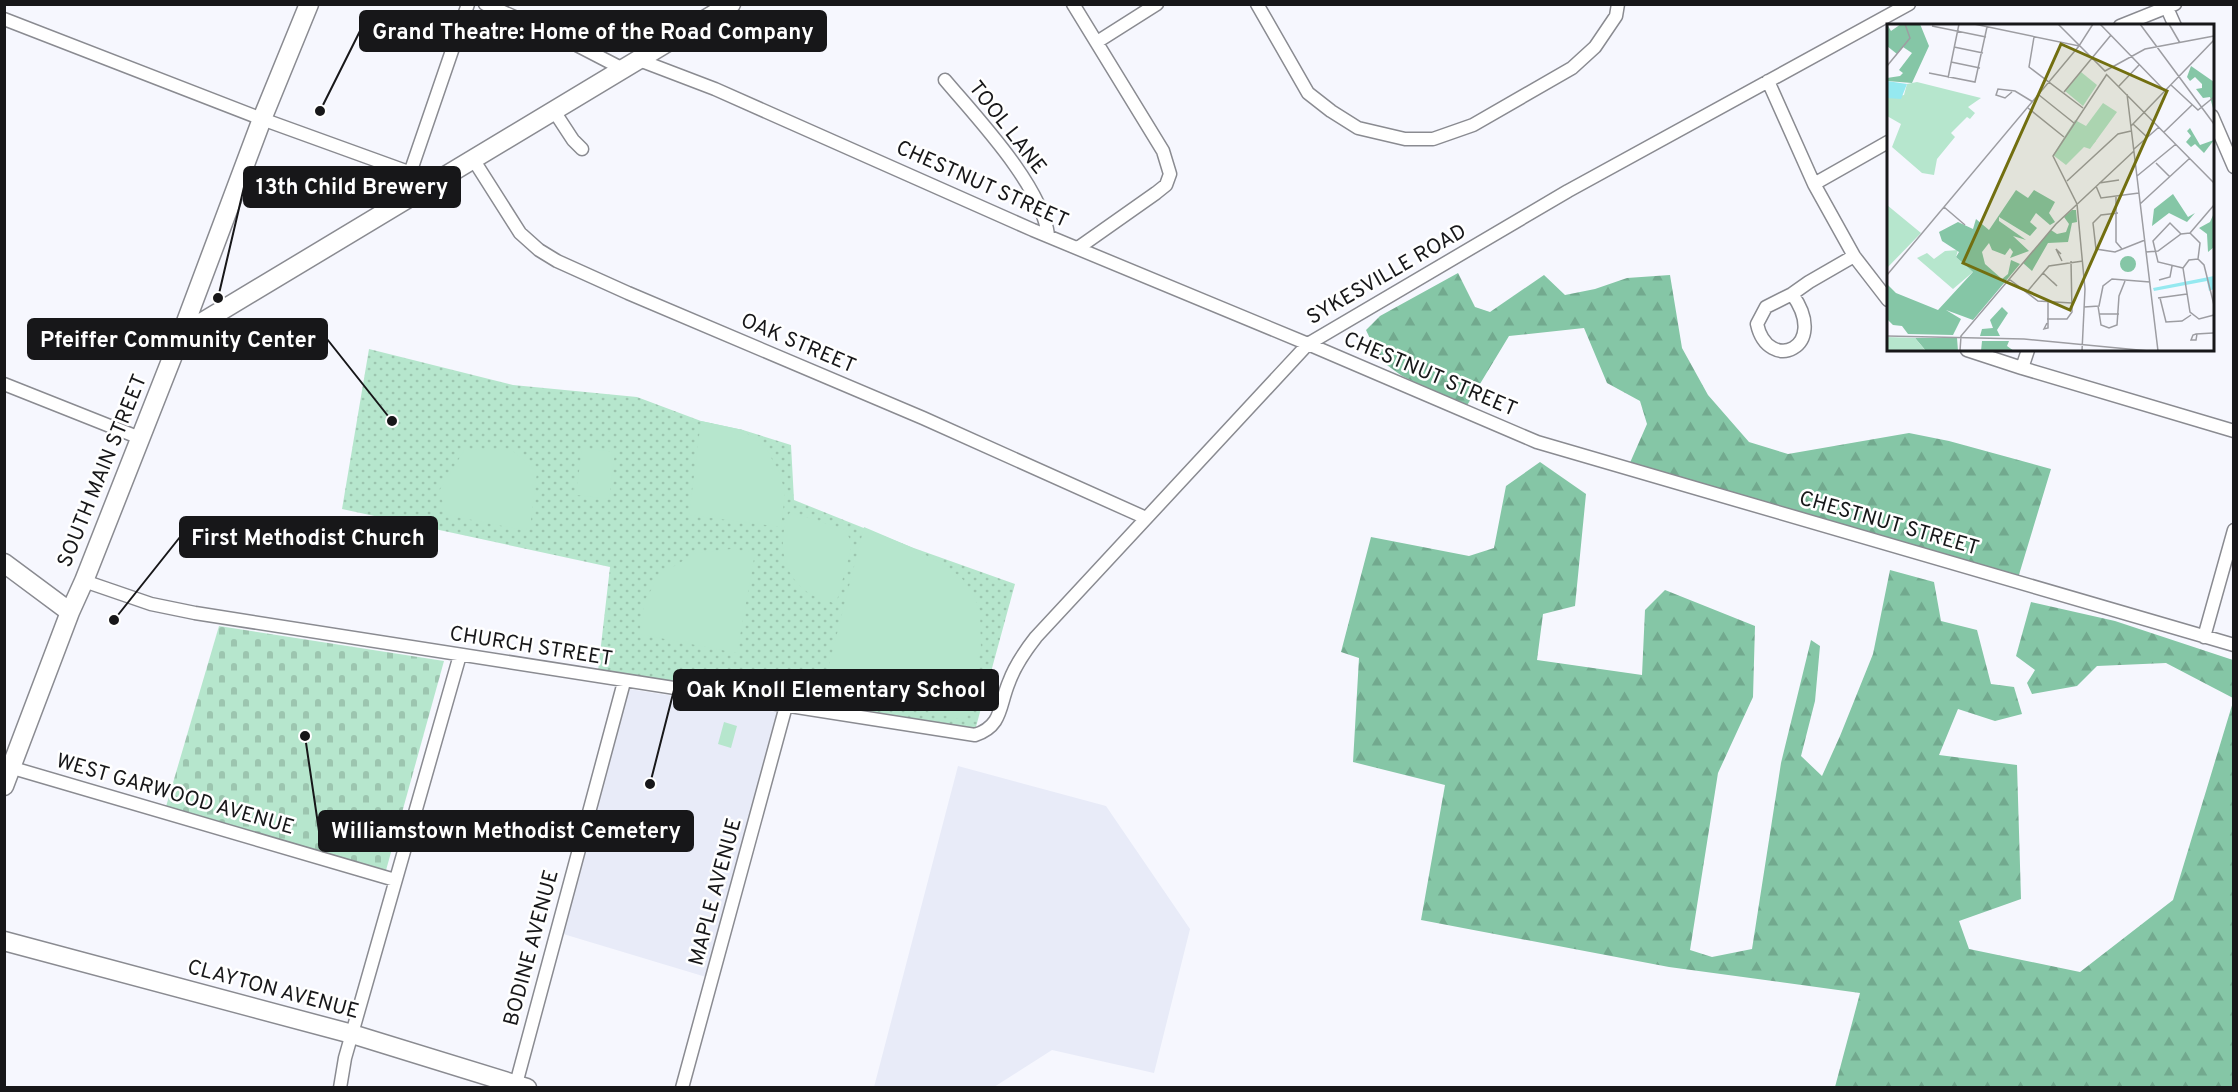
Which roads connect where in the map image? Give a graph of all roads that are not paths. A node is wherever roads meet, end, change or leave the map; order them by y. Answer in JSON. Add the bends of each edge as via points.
{"nodes":[{"id":1,"x":309,"y":4,"type":"edge"},
{"id":2,"x":468,"y":4,"type":"edge"},
{"id":3,"x":485,"y":4,"type":"edge"},
{"id":4,"x":731,"y":4,"type":"edge"},
{"id":5,"x":1073,"y":4,"type":"edge"},
{"id":6,"x":1157,"y":4,"type":"edge"},
{"id":7,"x":1257,"y":4,"type":"edge"},
{"id":8,"x":1618,"y":4,"type":"edge"},
{"id":9,"x":1909,"y":4,"type":"edge"},
{"id":10,"x":2171,"y":6,"type":"edge"},
{"id":11,"x":5,"y":20,"type":"edge"},
{"id":12,"x":2125,"y":24,"type":"edge"},
{"id":13,"x":2175,"y":24,"type":"edge"},
{"id":14,"x":1097,"y":42,"type":"junction"},
{"id":15,"x":631,"y":65,"type":"junction"},
{"id":16,"x":945,"y":80,"type":"dead end"},
{"id":17,"x":1768,"y":81,"type":"junction"},
{"id":18,"x":554,"y":111,"type":"junction"},
{"id":19,"x":262,"y":118,"type":"junction"},
{"id":20,"x":2214,"y":121,"type":"edge"},
{"id":21,"x":1887,"y":143,"type":"edge"},
{"id":22,"x":582,"y":149,"type":"dead end"},
{"id":23,"x":473,"y":159,"type":"junction"},
{"id":24,"x":2234,"y":167,"type":"edge"},
{"id":25,"x":410,"y":173,"type":"junction"},
{"id":26,"x":436,"y":182,"type":"junction"},
{"id":27,"x":1814,"y":184,"type":"junction"},
{"id":28,"x":1048,"y":235,"type":"junction"},
{"id":29,"x":1078,"y":248,"type":"junction"},
{"id":30,"x":1854,"y":256,"type":"junction"},
{"id":31,"x":1792,"y":294,"type":"junction"},
{"id":32,"x":1887,"y":299,"type":"edge"},
{"id":33,"x":181,"y":335,"type":"junction"},
{"id":34,"x":1308,"y":344,"type":"junction"},
{"id":35,"x":1971,"y":351,"type":"edge"},
{"id":36,"x":2028,"y":351,"type":"edge"},
{"id":37,"x":2022,"y":368,"type":"junction"},
{"id":38,"x":4,"y":384,"type":"edge"},
{"id":39,"x":2234,"y":431,"type":"edge"},
{"id":40,"x":140,"y":438,"type":"junction"},
{"id":41,"x":1146,"y":518,"type":"junction"},
{"id":42,"x":2234,"y":530,"type":"edge"},
{"id":43,"x":4,"y":563,"type":"edge"},
{"id":44,"x":84,"y":581,"type":"junction"},
{"id":45,"x":70,"y":612,"type":"junction"},
{"id":46,"x":2204,"y":637,"type":"junction"},
{"id":47,"x":2234,"y":645,"type":"edge"},
{"id":48,"x":460,"y":655,"type":"junction"},
{"id":49,"x":624,"y":682,"type":"junction"},
{"id":50,"x":786,"y":706,"type":"junction"},
{"id":51,"x":975,"y":735,"type":"joint"},
{"id":52,"x":8,"y":767,"type":"edge"},
{"id":53,"x":4,"y":786,"type":"edge"},
{"id":54,"x":394,"y":880,"type":"junction"},
{"id":55,"x":4,"y":941,"type":"edge"},
{"id":56,"x":352,"y":1034,"type":"junction"},
{"id":57,"x":522,"y":1086,"type":"edge"},
{"id":58,"x":340,"y":1088,"type":"edge"},
{"id":59,"x":682,"y":1088,"type":"edge"}],
"edges":[{"from":1,"to":19,"type":"street","name":"SOUTH MAIN STREET"},
{"from":2,"to":25,"type":"street"},
{"from":3,"to":15,"type":"street","name":"CHESTNUT STREET"},
{"from":4,"to":15,"type":"street"},
{"from":5,"to":14,"type":"street"},
{"from":6,"to":14,"type":"street"},
{"from":7,"to":8,"type":"street","via":[[1308,93],[1331,111],[1358,128],[1406,139],[1433,139],[1473,125],[1572,68],[1595,47],[1616,16]]},
{"from":9,"to":17,"type":"street","name":"SYKESVILLE ROAD"},
{"from":10,"to":12,"type":"street"},
{"from":10,"to":13,"type":"street"},
{"from":11,"to":19,"type":"street"},
{"from":14,"to":29,"type":"street","via":[[1163,151],[1170,174],[1166,185]]},
{"from":15,"to":18,"type":"street"},
{"from":15,"to":28,"type":"street","name":"CHESTNUT STREET","via":[[715,89]]},
{"from":16,"to":28,"type":"street","name":"TOOL LANE","via":[[1026,182],[1046,219]]},
{"from":17,"to":27,"type":"street"},
{"from":17,"to":34,"type":"street","name":"SYKESVILLE ROAD","via":[[1568,191]]},
{"from":18,"to":22,"type":"street"},
{"from":18,"to":23,"type":"street"},
{"from":19,"to":25,"type":"street"},
{"from":19,"to":33,"type":"street","name":"SOUTH MAIN STREET"},
{"from":20,"to":24,"type":"street"},
{"from":21,"to":27,"type":"street"},
{"from":23,"to":26,"type":"street"},
{"from":23,"to":41,"type":"street","name":"OAK STREET","via":[[520,232],[556,261]]},
{"from":25,"to":26,"type":"street"},
{"from":26,"to":33,"type":"street"},
{"from":27,"to":30,"type":"street"},
{"from":28,"to":29,"type":"street","name":"CHESTNUT STREET"},
{"from":29,"to":34,"type":"street","name":"CHESTNUT STREET"},
{"from":30,"to":31,"type":"street"},
{"from":30,"to":32,"type":"street"},
{"from":31,"to":31,"type":"street","via":[[1766,307],[1757,324],[1763,342],[1772,349],[1795,347],[1805,333],[1806,323]]},
{"from":33,"to":40,"type":"street","name":"SOUTH MAIN STREET"},
{"from":34,"to":41,"type":"street","name":"SYKESVILLE ROAD"},
{"from":34,"to":46,"type":"street","name":"CHESTNUT STREET","via":[[1546,445]]},
{"from":35,"to":37,"type":"street"},
{"from":36,"to":37,"type":"street"},
{"from":37,"to":39,"type":"street"},
{"from":38,"to":40,"type":"street"},
{"from":40,"to":44,"type":"street","name":"SOUTH MAIN STREET"},
{"from":41,"to":51,"type":"street","name":"SYKESVILLE ROAD","via":[[1036,637],[1016,666],[996,722],[987,732]]},
{"from":42,"to":46,"type":"street"},
{"from":43,"to":45,"type":"street"},
{"from":44,"to":45,"type":"street","name":"SOUTH MAIN STREET"},
{"from":44,"to":48,"type":"street","name":"CHURCH STREET","via":[[169,608]]},
{"from":45,"to":52,"type":"street","name":"SOUTH MAIN STREET"},
{"from":46,"to":47,"type":"street","name":"CHESTNUT STREET"},
{"from":48,"to":49,"type":"street","name":"CHURCH STREET"},
{"from":48,"to":54,"type":"street"},
{"from":49,"to":50,"type":"street","name":"CHURCH STREET"},
{"from":49,"to":57,"type":"street","name":"BODINE AVENUE"},
{"from":50,"to":51,"type":"street","name":"CHURCH STREET"},
{"from":50,"to":59,"type":"street","name":"MAPLE AVENUE"},
{"from":52,"to":53,"type":"street","name":"SOUTH MAIN STREET"},
{"from":52,"to":54,"type":"street","name":"WEST GARWOOD AVENUE"},
{"from":54,"to":56,"type":"street"},
{"from":55,"to":56,"type":"street","name":"CLAYTON AVENUE"},
{"from":56,"to":57,"type":"street","name":"CLAYTON AVENUE"},
{"from":56,"to":58,"type":"street"}]}
